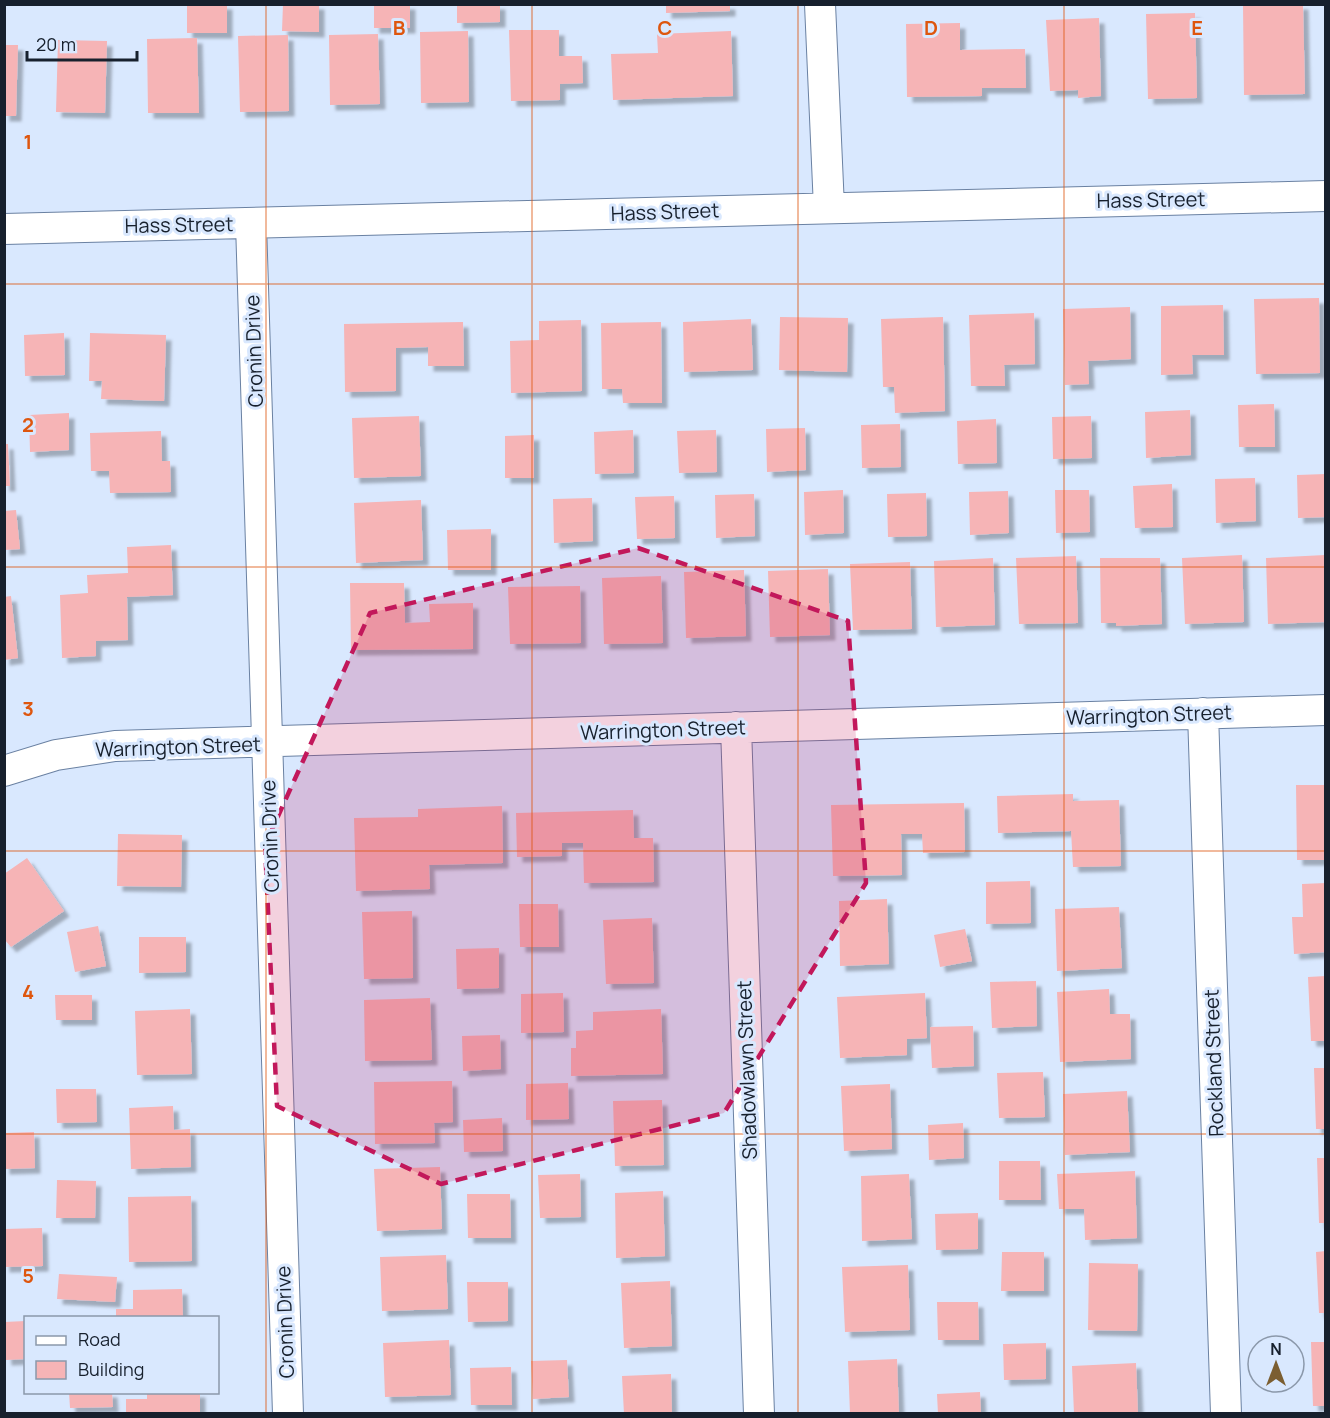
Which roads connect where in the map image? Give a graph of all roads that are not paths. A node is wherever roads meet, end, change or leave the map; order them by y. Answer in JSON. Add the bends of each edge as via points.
{"nodes":[{"id":1,"x":820,"y":4,"type":"edge"},
{"id":2,"x":1326,"y":196,"type":"edge"},
{"id":3,"x":829,"y":208,"type":"junction"},
{"id":4,"x":251,"y":223,"type":"junction"},
{"id":5,"x":4,"y":229,"type":"edge"},
{"id":6,"x":1326,"y":710,"type":"edge"},
{"id":7,"x":1203,"y":714,"type":"junction"},
{"id":8,"x":736,"y":728,"type":"junction"},
{"id":9,"x":267,"y":743,"type":"junction"},
{"id":10,"x":4,"y":771,"type":"edge"},
{"id":11,"x":288,"y":1413,"type":"edge"},
{"id":12,"x":759,"y":1413,"type":"edge"},
{"id":13,"x":1226,"y":1413,"type":"edge"}],
"edges":[{"from":1,"to":3,"type":"street"},
{"from":2,"to":3,"type":"street","name":"Hass Street"},
{"from":3,"to":4,"type":"street","name":"Hass Street"},
{"from":4,"to":5,"type":"street","name":"Hass Street"},
{"from":4,"to":9,"type":"street","name":"Cronin Drive"},
{"from":6,"to":7,"type":"street","name":"Warrington Street"},
{"from":7,"to":8,"type":"street","name":"Warrington Street"},
{"from":7,"to":13,"type":"street","name":"Rockland Street"},
{"from":8,"to":9,"type":"street","name":"Warrington Street"},
{"from":8,"to":12,"type":"street","name":"Shadowlawn Street"},
{"from":9,"to":10,"type":"street","name":"Warrington Street","via":[[115,746],[56,755]]},
{"from":9,"to":11,"type":"street","name":"Cronin Drive"}]}
